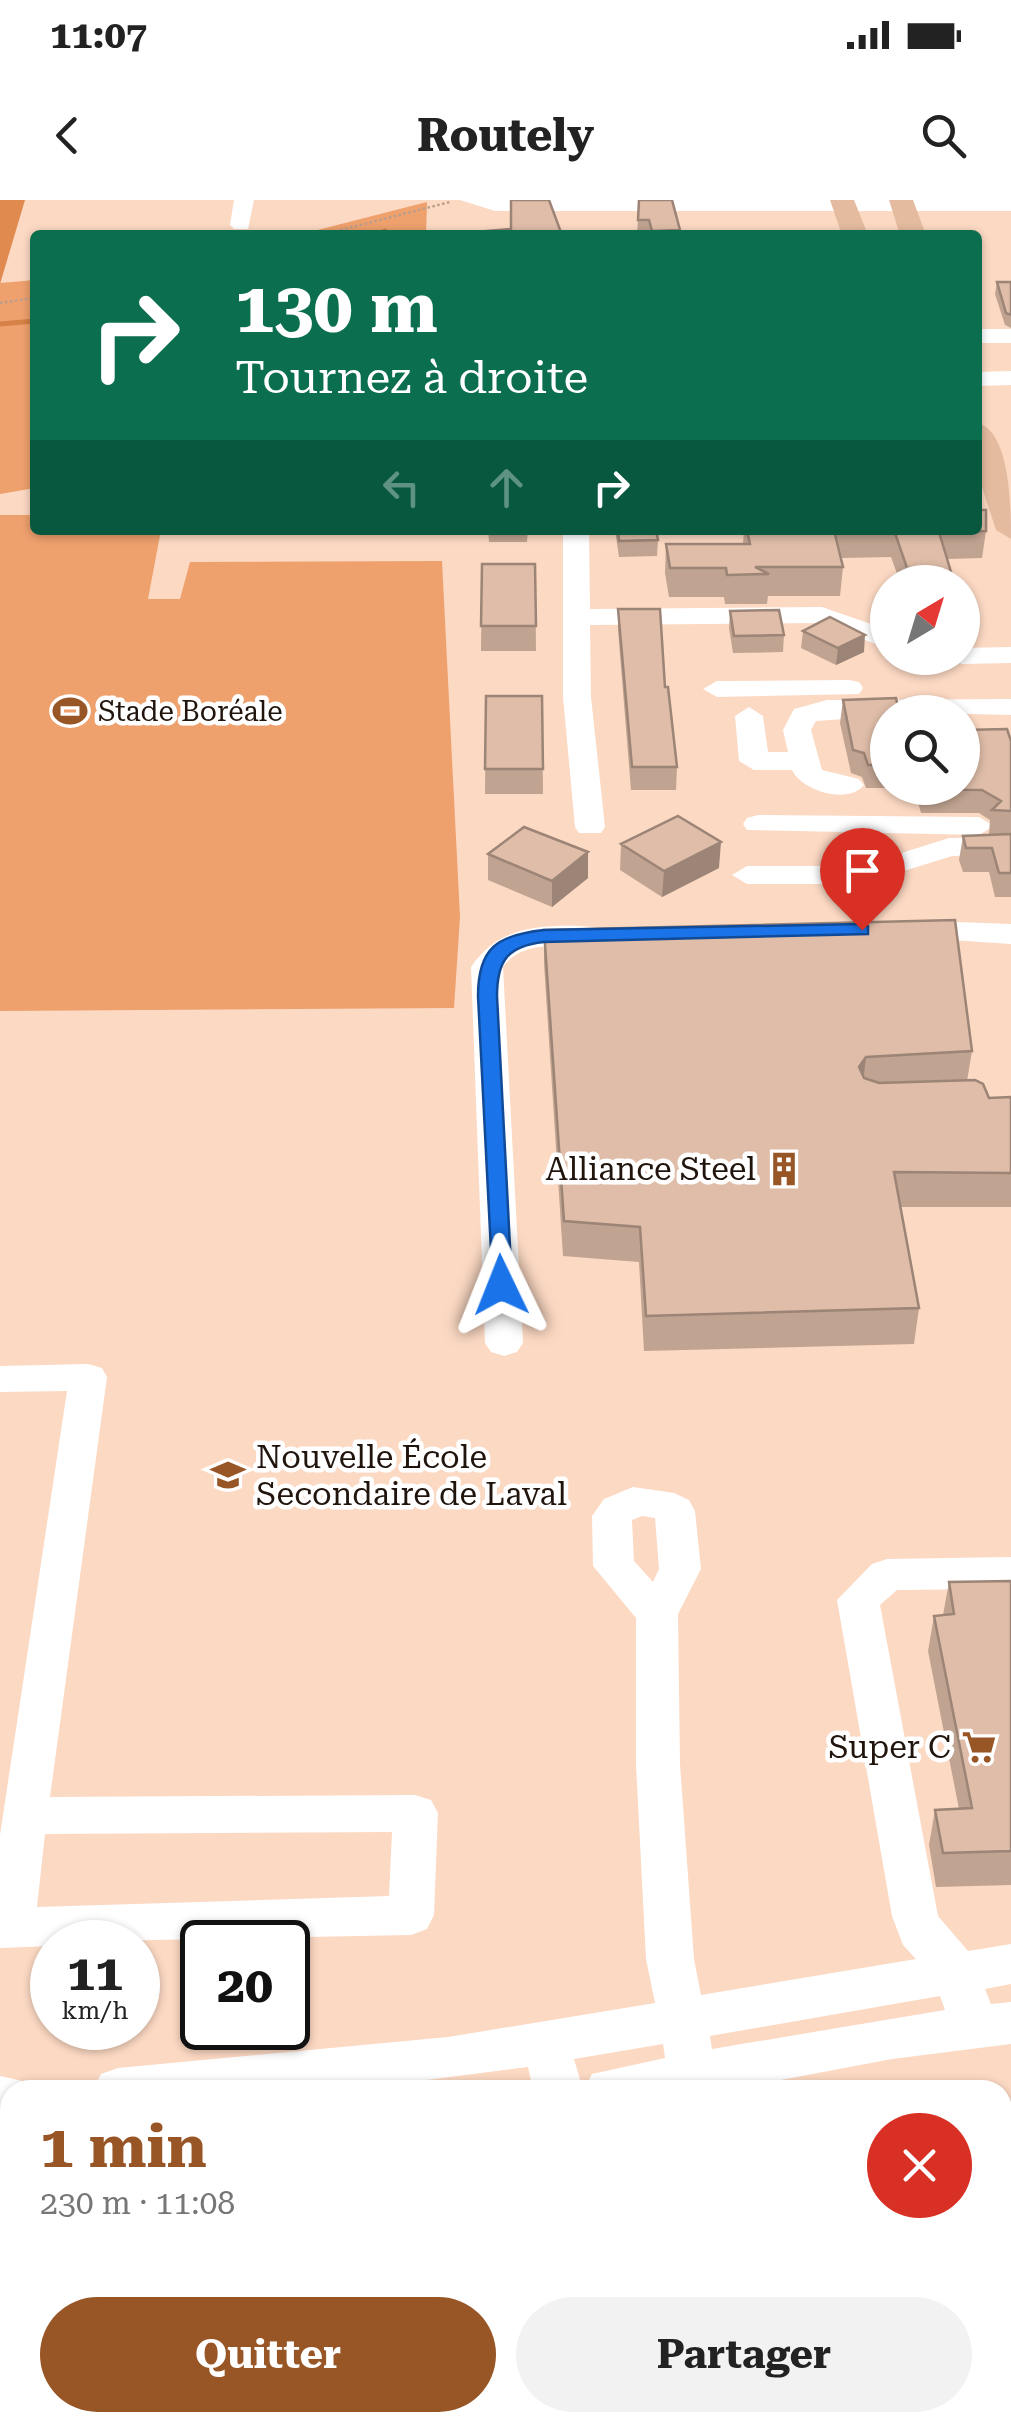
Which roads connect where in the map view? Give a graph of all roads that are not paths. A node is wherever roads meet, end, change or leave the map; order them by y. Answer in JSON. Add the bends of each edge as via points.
{"nodes":[{"id":1,"x":244,"y":200,"type":"edge"},
{"id":2,"x":459,"y":201,"type":"edge"},
{"id":3,"x":646,"y":202,"type":"edge"},
{"id":4,"x":843,"y":202,"type":"edge"},
{"id":5,"x":902,"y":203,"type":"edge"},
{"id":6,"x":1011,"y":206,"type":"edge"},
{"id":7,"x":241,"y":225,"type":"dead end"},
{"id":8,"x":853,"y":230,"type":"edge"},
{"id":9,"x":911,"y":230,"type":"edge"},
{"id":10,"x":982,"y":336,"type":"edge"},
{"id":11,"x":1011,"y":336,"type":"edge"},
{"id":12,"x":982,"y":378,"type":"edge"},
{"id":13,"x":1011,"y":378,"type":"edge"},
{"id":14,"x":982,"y":441,"type":"edge"},
{"id":15,"x":1005,"y":492,"type":"edge"},
{"id":16,"x":1011,"y":530,"type":"edge"},
{"id":17,"x":576,"y":535,"type":"edge"},
{"id":18,"x":574,"y":617,"type":"junction"},
{"id":19,"x":870,"y":632,"type":"edge"},
{"id":20,"x":980,"y":656,"type":"edge"},
{"id":21,"x":1011,"y":656,"type":"edge"},
{"id":22,"x":1011,"y":686,"type":"edge"},
{"id":23,"x":717,"y":689,"type":"dead end"},
{"id":24,"x":1011,"y":707,"type":"edge"},
{"id":25,"x":749,"y":716,"type":"dead end"},
{"id":26,"x":804,"y":761,"type":"junction"},
{"id":27,"x":849,"y":785,"type":"dead end"},
{"id":28,"x":758,"y":824,"type":"dead end"},
{"id":29,"x":1011,"y":826,"type":"edge"},
{"id":30,"x":590,"y":827,"type":"dead end"},
{"id":31,"x":1011,"y":846,"type":"edge"},
{"id":32,"x":748,"y":875,"type":"dead end"},
{"id":33,"x":881,"y":930,"type":"edge"},
{"id":34,"x":618,"y":934,"type":"edge"},
{"id":35,"x":1011,"y":934,"type":"edge"},
{"id":36,"x":504,"y":1344,"type":"dead end"},
{"id":37,"x":0,"y":1379,"type":"edge"},
{"id":38,"x":1011,"y":1573,"type":"edge"},
{"id":39,"x":657,"y":1614,"type":"dead end"},
{"id":40,"x":24,"y":1816,"type":"junction"},
{"id":41,"x":5,"y":1928,"type":"edge"},
{"id":42,"x":1011,"y":1964,"type":"edge"},
{"id":43,"x":955,"y":1970,"type":"junction"},
{"id":44,"x":680,"y":2019,"type":"junction"},
{"id":45,"x":992,"y":2024,"type":"edge"},
{"id":46,"x":546,"y":2043,"type":"junction"},
{"id":47,"x":693,"y":2074,"type":"junction"},
{"id":48,"x":249,"y":2080,"type":"edge"},
{"id":49,"x":555,"y":2080,"type":"edge"},
{"id":50,"x":662,"y":2080,"type":"edge"}],
"edges":[{"from":1,"to":7,"type":"street"},
{"from":2,"to":3,"type":"street"},
{"from":3,"to":4,"type":"street"},
{"from":4,"to":5,"type":"street"},
{"from":4,"to":8,"type":"main road"},
{"from":5,"to":6,"type":"street"},
{"from":5,"to":9,"type":"main road"},
{"from":10,"to":11,"type":"street"},
{"from":12,"to":13,"type":"street"},
{"from":14,"to":15,"type":"main road"},
{"from":15,"to":16,"type":"main road"},
{"from":17,"to":18,"type":"street"},
{"from":18,"to":19,"type":"street","via":[[822,615]]},
{"from":18,"to":30,"type":"street"},
{"from":20,"to":21,"type":"street"},
{"from":22,"to":23,"type":"street"},
{"from":24,"to":26,"type":"street","via":[[812,711],[797,725]]},
{"from":25,"to":26,"type":"street","via":[[754,761]]},
{"from":26,"to":27,"type":"street","via":[[813,779]]},
{"from":28,"to":29,"type":"street"},
{"from":31,"to":32,"type":"street","via":[[949,846],[862,875]]},
{"from":33,"to":35,"type":"street"},
{"from":34,"to":36,"type":"street","via":[[522,938],[498,951],[488,967]]},
{"from":37,"to":40,"type":"street","via":[[88,1378]]},
{"from":38,"to":43,"type":"street","via":[[887,1575],[858,1600],[908,1888],[920,1931]]},
{"from":39,"to":44,"type":"street","via":[[658,1764]]},
{"from":40,"to":41,"type":"street"},
{"from":40,"to":41,"type":"street","via":[[415,1813],[411,1915]]},
{"from":42,"to":43,"type":"street"},
{"from":43,"to":44,"type":"street"},
{"from":43,"to":45,"type":"street"},
{"from":44,"to":46,"type":"street"},
{"from":44,"to":47,"type":"street"},
{"from":45,"to":47,"type":"street"},
{"from":46,"to":48,"type":"street"},
{"from":46,"to":49,"type":"street"},
{"from":47,"to":50,"type":"street"}]}
